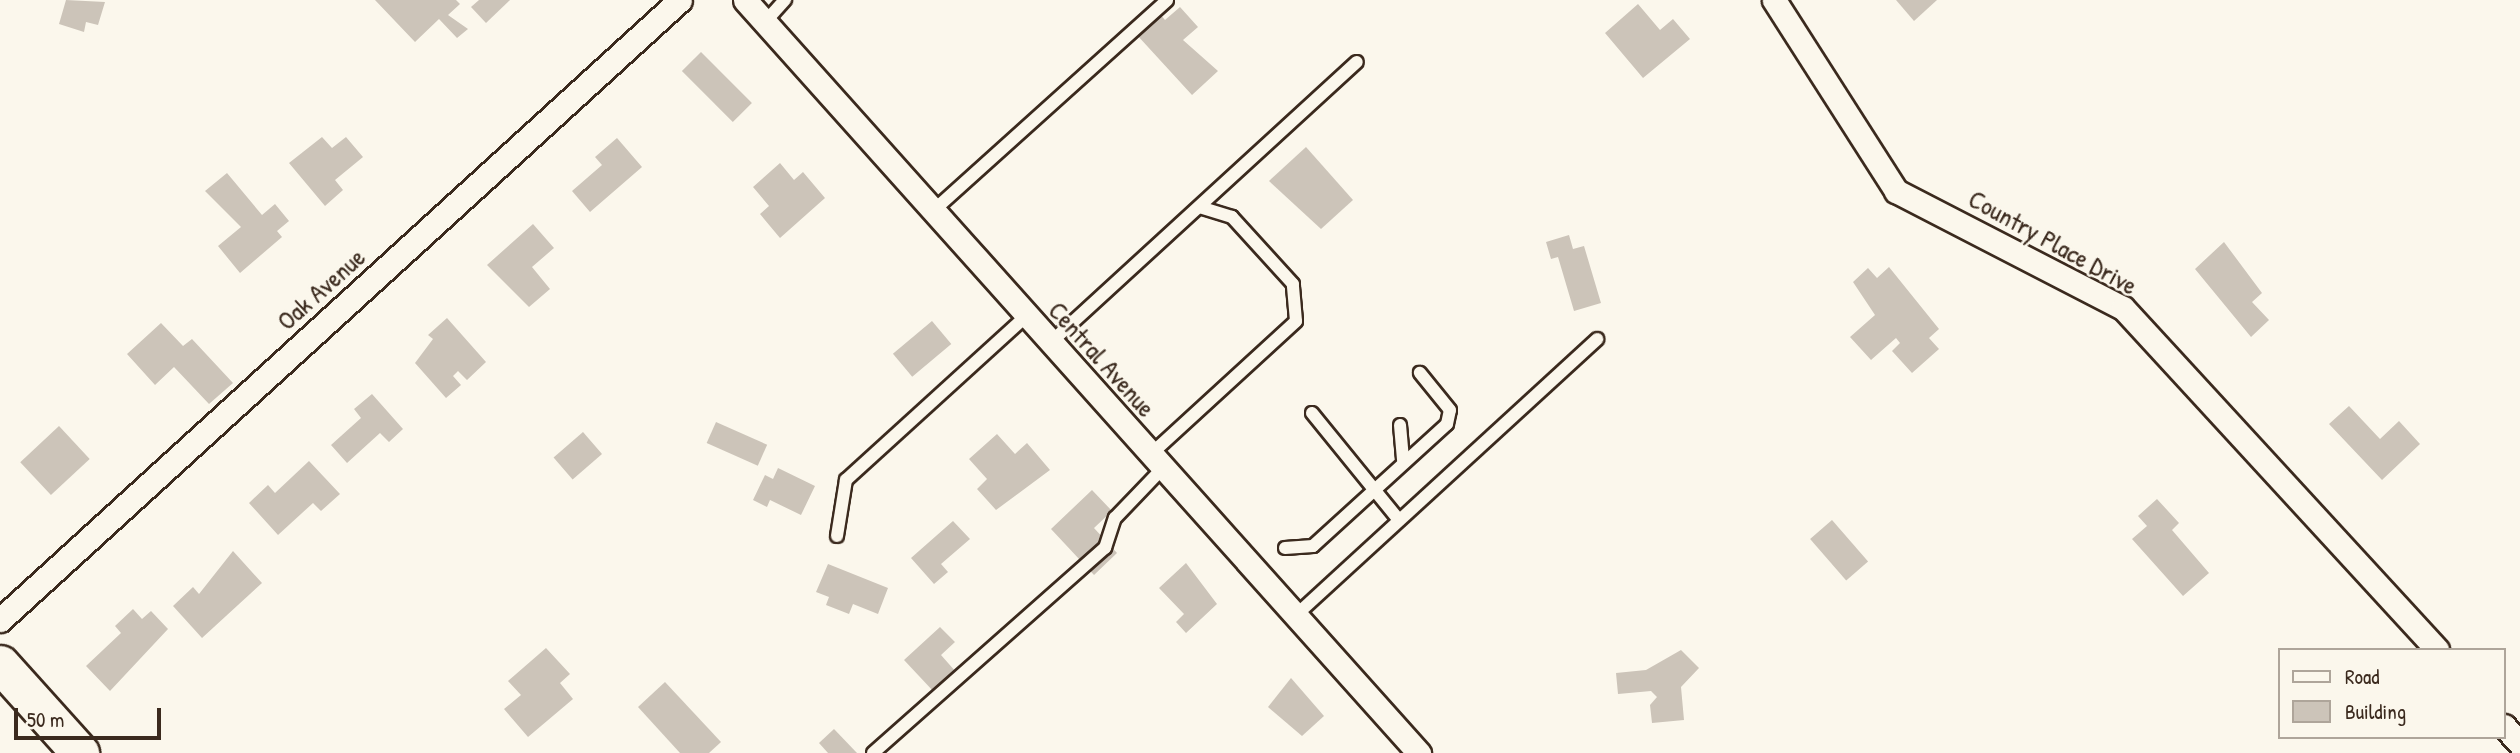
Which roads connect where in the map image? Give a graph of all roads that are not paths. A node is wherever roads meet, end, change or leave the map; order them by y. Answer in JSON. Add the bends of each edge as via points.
{"nodes":[{"id":1,"x":680,"y":0,"type":"edge"},
{"id":2,"x":745,"y":0,"type":"edge"},
{"id":3,"x":785,"y":0,"type":"edge"},
{"id":4,"x":1167,"y":0,"type":"edge"},
{"id":5,"x":1774,"y":0,"type":"edge"},
{"id":6,"x":765,"y":22,"type":"junction"},
{"id":7,"x":1357,"y":62,"type":"dead end"},
{"id":8,"x":1199,"y":207,"type":"junction"},
{"id":9,"x":933,"y":211,"type":"junction"},
{"id":10,"x":1026,"y":316,"type":"junction"},
{"id":11,"x":1597,"y":339,"type":"dead end"},
{"id":12,"x":1050,"y":343,"type":"junction"},
{"id":13,"x":1420,"y":373,"type":"dead end"},
{"id":14,"x":1312,"y":413,"type":"dead end"},
{"id":15,"x":1400,"y":425,"type":"dead end"},
{"id":16,"x":1403,"y":461,"type":"junction"},
{"id":17,"x":1156,"y":462,"type":"junction"},
{"id":18,"x":1372,"y":487,"type":"junction"},
{"id":19,"x":1399,"y":520,"type":"junction"},
{"id":20,"x":837,"y":536,"type":"dead end"},
{"id":21,"x":1285,"y":548,"type":"dead end"},
{"id":22,"x":1295,"y":616,"type":"junction"},
{"id":23,"x":0,"y":620,"type":"edge"},
{"id":24,"x":2435,"y":648,"type":"edge"},
{"id":25,"x":0,"y":664,"type":"edge"},
{"id":26,"x":2506,"y":728,"type":"edge"},
{"id":27,"x":2520,"y":744,"type":"edge"},
{"id":28,"x":80,"y":753,"type":"edge"},
{"id":29,"x":873,"y":753,"type":"edge"},
{"id":30,"x":1419,"y":753,"type":"edge"}],
"edges":[{"from":1,"to":23,"type":"street","name":"Oak Avenue"},
{"from":2,"to":6,"type":"street","name":"Central Avenue"},
{"from":3,"to":6,"type":"lane"},
{"from":4,"to":9,"type":"lane"},
{"from":5,"to":24,"type":"street","name":"Country Place Drive","via":[[1896,191],[2123,308]]},
{"from":6,"to":9,"type":"street","name":"Central Avenue"},
{"from":7,"to":8,"type":"lane"},
{"from":8,"to":12,"type":"lane"},
{"from":8,"to":17,"type":"lane","via":[[1232,216],[1293,284],[1296,321]]},
{"from":9,"to":10,"type":"street","name":"Central Avenue"},
{"from":10,"to":12,"type":"street","name":"Central Avenue"},
{"from":10,"to":20,"type":"lane","via":[[846,480]]},
{"from":11,"to":19,"type":"lane"},
{"from":12,"to":17,"type":"street","name":"Central Avenue"},
{"from":13,"to":16,"type":"lane","via":[[1450,410],[1447,424]]},
{"from":14,"to":18,"type":"lane"},
{"from":15,"to":16,"type":"lane"},
{"from":16,"to":18,"type":"lane"},
{"from":17,"to":22,"type":"street","name":"Central Avenue"},
{"from":17,"to":29,"type":"lane","via":[[1115,518],[1105,548]]},
{"from":18,"to":19,"type":"lane"},
{"from":18,"to":21,"type":"lane","via":[[1313,546]]},
{"from":19,"to":22,"type":"lane"},
{"from":22,"to":30,"type":"street","name":"Central Avenue"},
{"from":25,"to":28,"type":"main road"},
{"from":26,"to":27,"type":"street"}]}
